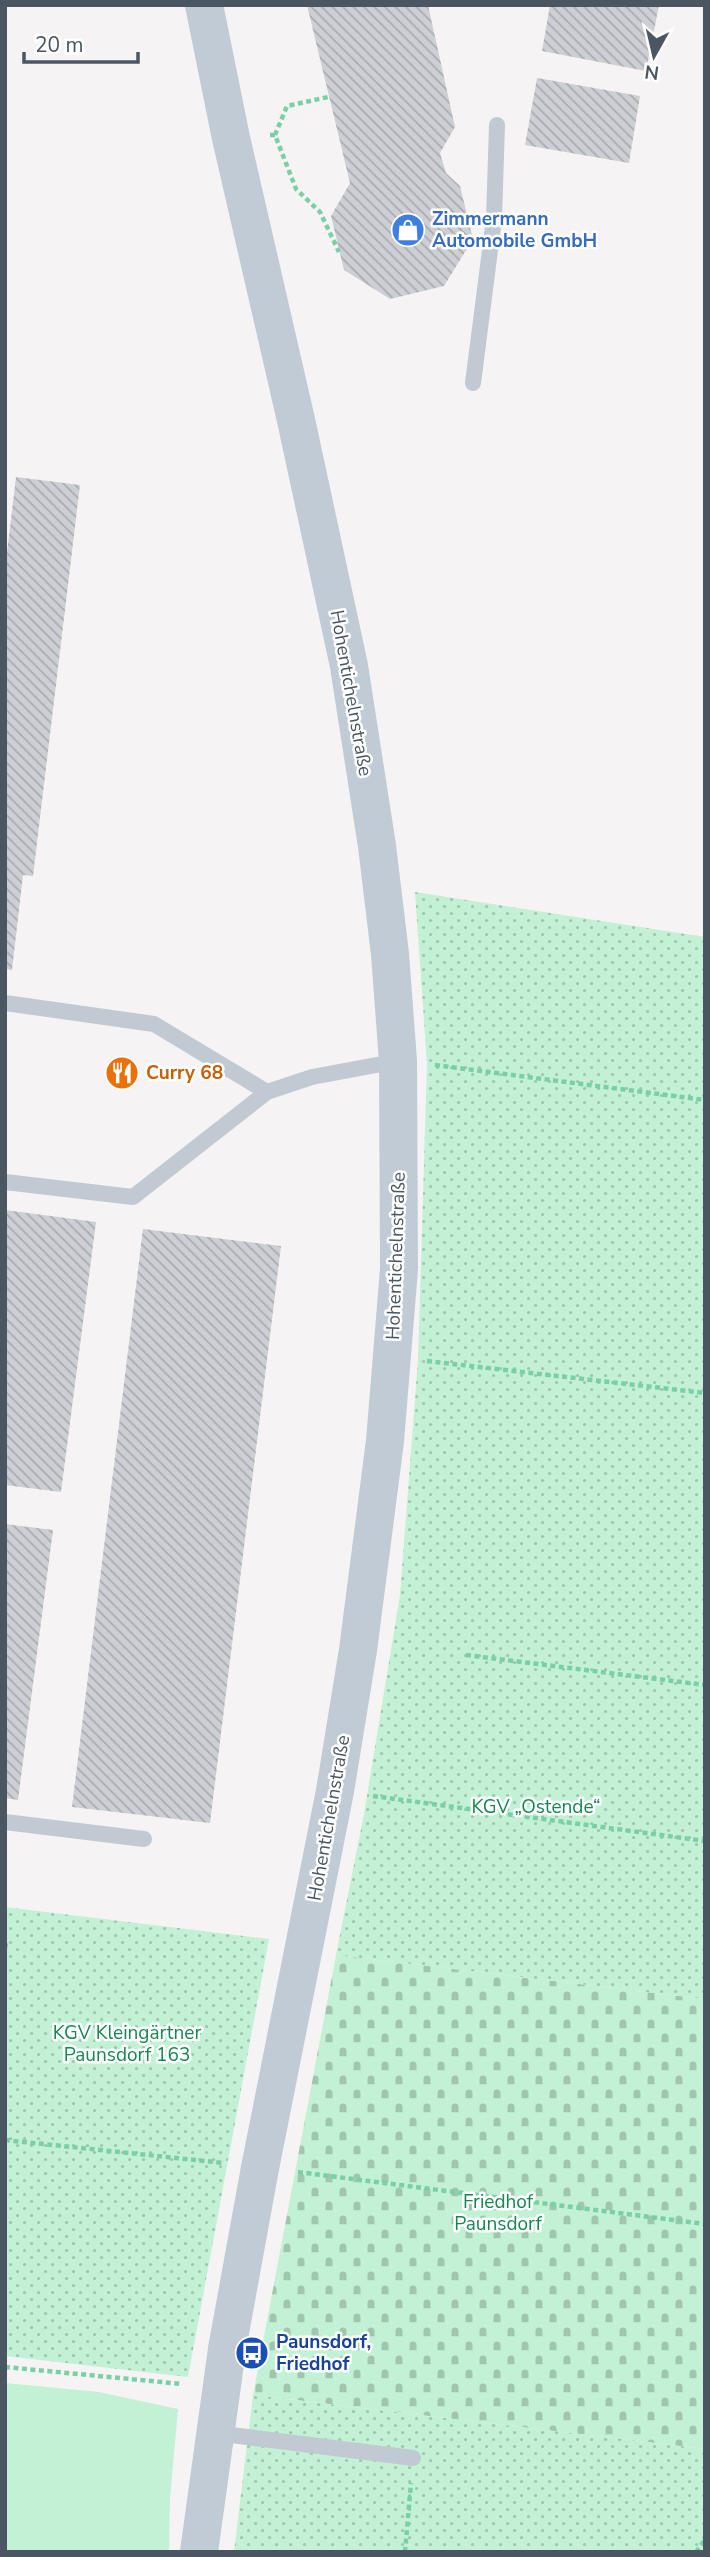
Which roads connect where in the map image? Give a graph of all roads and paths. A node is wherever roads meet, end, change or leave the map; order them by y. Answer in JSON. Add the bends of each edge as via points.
{"nodes":[{"id":1,"x":204,"y":5,"type":"edge"},
{"id":2,"x":328,"y":97,"type":"dead end"},
{"id":3,"x":497,"y":125,"type":"dead end"},
{"id":4,"x":275,"y":135,"type":"junction"},
{"id":5,"x":231,"y":138,"type":"junction"},
{"id":6,"x":339,"y":253,"type":"dead end"},
{"id":7,"x":473,"y":383,"type":"dead end"},
{"id":8,"x":5,"y":1003,"type":"edge"},
{"id":9,"x":398,"y":1061,"type":"junction"},
{"id":10,"x":267,"y":1092,"type":"junction"},
{"id":11,"x":705,"y":1100,"type":"edge"},
{"id":12,"x":5,"y":1182,"type":"edge"},
{"id":13,"x":418,"y":1360,"type":"dead end"},
{"id":14,"x":705,"y":1393,"type":"edge"},
{"id":15,"x":466,"y":1655,"type":"dead end"},
{"id":16,"x":705,"y":1685,"type":"edge"},
{"id":17,"x":405,"y":1800,"type":"dead end"},
{"id":18,"x":5,"y":1822,"type":"edge"},
{"id":19,"x":144,"y":1839,"type":"dead end"},
{"id":20,"x":705,"y":1840,"type":"edge"},
{"id":21,"x":6,"y":1943,"type":"edge"},
{"id":22,"x":5,"y":1948,"type":"edge"},
{"id":23,"x":5,"y":2140,"type":"edge"},
{"id":24,"x":260,"y":2168,"type":"junction"},
{"id":25,"x":705,"y":2224,"type":"edge"},
{"id":26,"x":5,"y":2367,"type":"edge"},
{"id":27,"x":222,"y":2388,"type":"junction"},
{"id":28,"x":216,"y":2433,"type":"junction"},
{"id":29,"x":413,"y":2458,"type":"joint"},
{"id":30,"x":704,"y":2541,"type":"edge"},
{"id":31,"x":199,"y":2552,"type":"edge"},
{"id":32,"x":405,"y":2552,"type":"edge"},
{"id":33,"x":696,"y":2552,"type":"edge"}],
"edges":[{"from":1,"to":5,"type":"main road","name":"Hohentichelnstraße"},
{"from":2,"to":4,"type":"path","via":[[287,106]]},
{"from":3,"to":7,"type":"lane","via":[[494,219]]},
{"from":4,"to":5,"type":"path"},
{"from":4,"to":6,"type":"path","via":[[296,189],[320,212]]},
{"from":5,"to":9,"type":"main road","name":"Hohentichelnstraße","via":[[349,666],[377,846]]},
{"from":8,"to":10,"type":"lane","via":[[154,1024]]},
{"from":9,"to":10,"type":"lane","via":[[313,1077]]},
{"from":9,"to":11,"type":"path"},
{"from":9,"to":24,"type":"main road","name":"Hohentichelnstraße","via":[[399,1269],[373,1545],[335,1791]]},
{"from":10,"to":12,"type":"lane","via":[[133,1197]]},
{"from":13,"to":14,"type":"path"},
{"from":15,"to":16,"type":"path"},
{"from":17,"to":20,"type":"path"},
{"from":18,"to":19,"type":"lane"},
{"from":21,"to":22,"type":"path"},
{"from":23,"to":24,"type":"path"},
{"from":24,"to":25,"type":"path"},
{"from":24,"to":27,"type":"main road","name":"Hohentichelnstraße"},
{"from":26,"to":27,"type":"path"},
{"from":27,"to":28,"type":"main road","name":"Hohentichelnstraße"},
{"from":28,"to":29,"type":"lane"},
{"from":28,"to":31,"type":"main road","name":"Hohentichelnstraße"},
{"from":29,"to":32,"type":"path"},
{"from":30,"to":33,"type":"path"}]}
